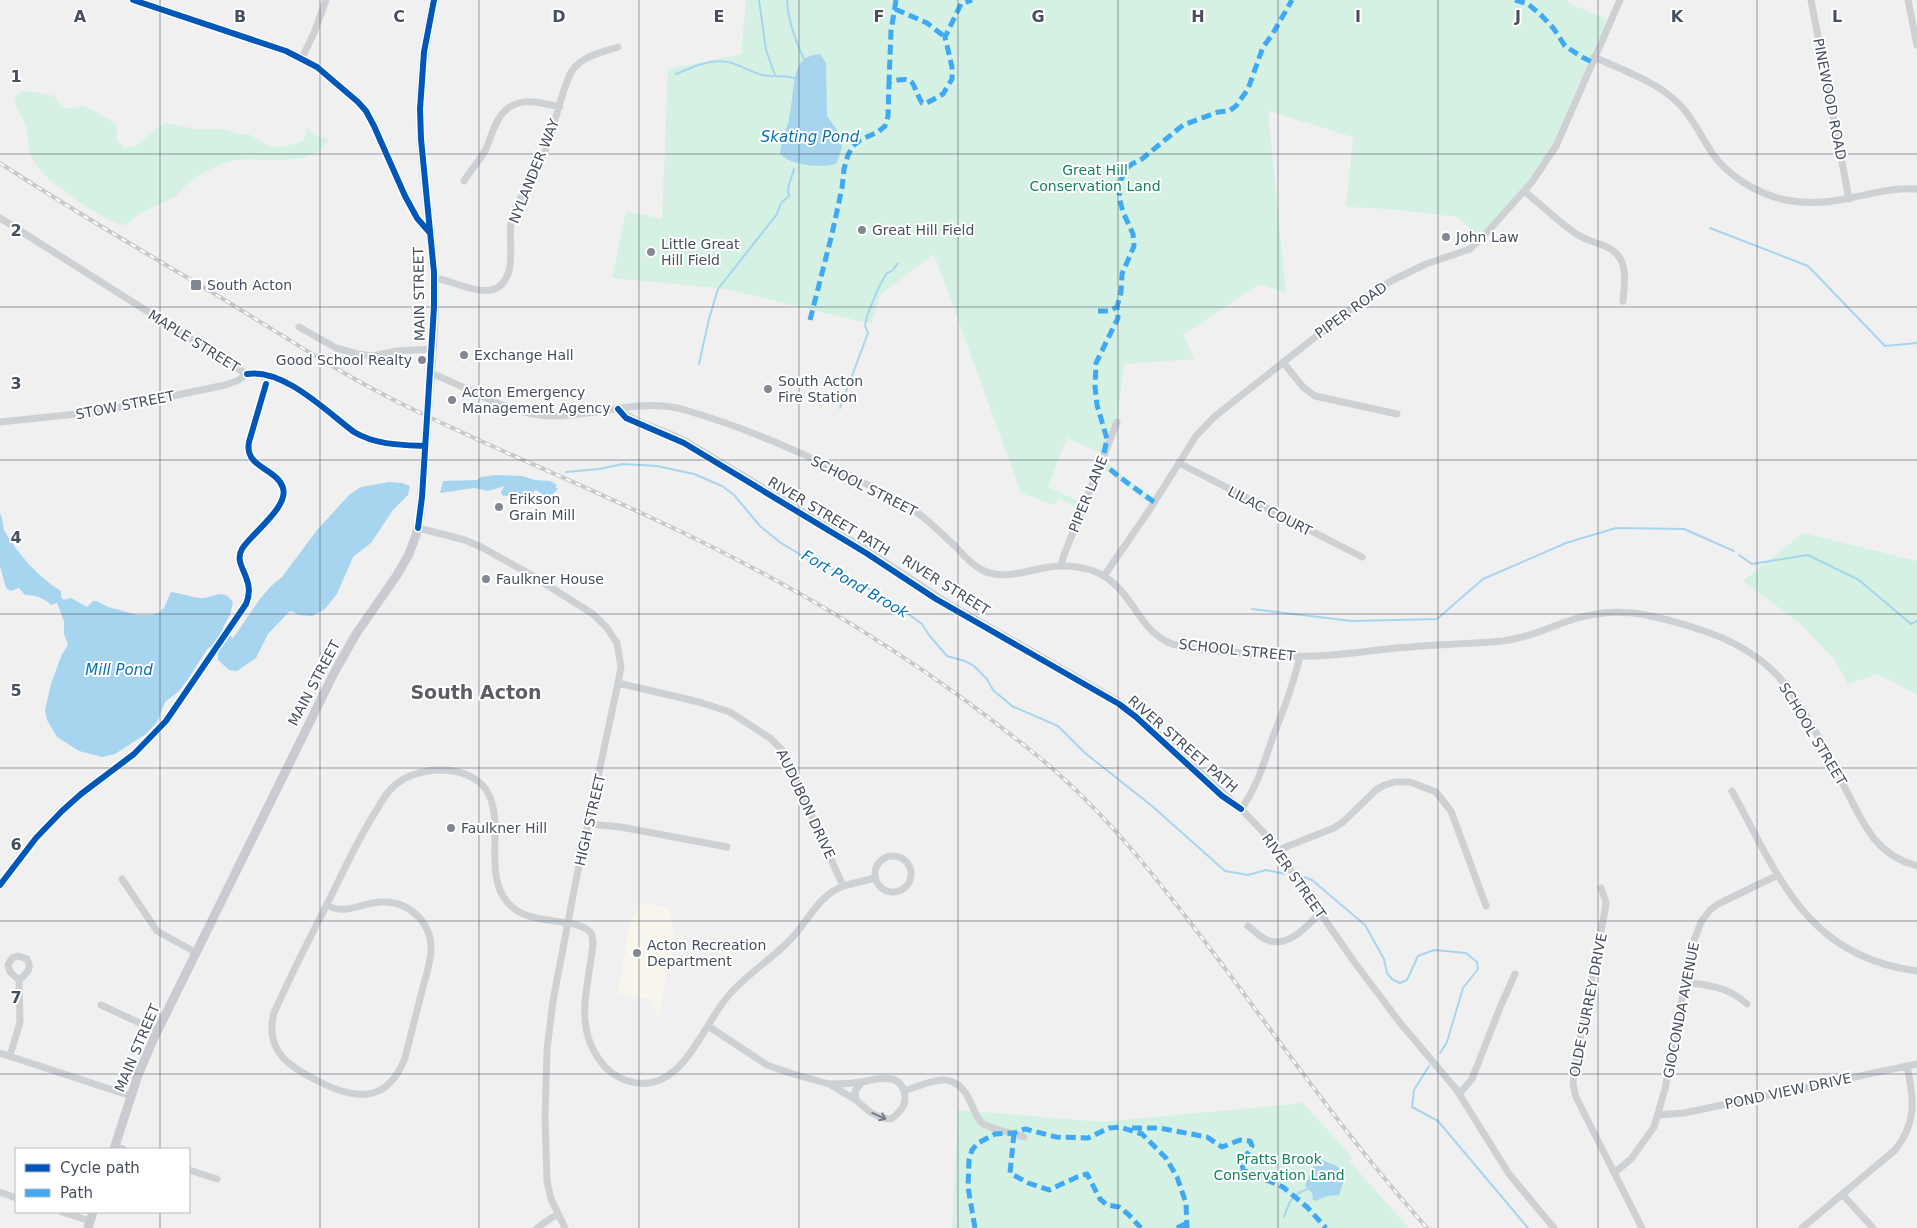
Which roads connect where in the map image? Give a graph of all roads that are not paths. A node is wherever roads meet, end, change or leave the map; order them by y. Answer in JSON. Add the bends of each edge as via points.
{"nodes":[{"id":1,"x":133,"y":0,"type":"edge"},
{"id":2,"x":326,"y":0,"type":"edge"},
{"id":3,"x":434,"y":0,"type":"edge"},
{"id":4,"x":1620,"y":0,"type":"edge"},
{"id":5,"x":1811,"y":0,"type":"edge"},
{"id":6,"x":1908,"y":0,"type":"edge"},
{"id":7,"x":1917,"y":45,"type":"edge"},
{"id":8,"x":618,"y":47,"type":"dead end"},
{"id":9,"x":1594,"y":57,"type":"junction"},
{"id":10,"x":302,"y":58,"type":"junction"},
{"id":11,"x":560,"y":107,"type":"junction"},
{"id":12,"x":464,"y":181,"type":"dead end"},
{"id":13,"x":1917,"y":189,"type":"edge"},
{"id":14,"x":1524,"y":191,"type":"junction"},
{"id":15,"x":1849,"y":198,"type":"junction"},
{"id":16,"x":0,"y":218,"type":"edge"},
{"id":17,"x":430,"y":233,"type":"junction"},
{"id":18,"x":434,"y":278,"type":"junction"},
{"id":19,"x":1623,"y":301,"type":"dead end"},
{"id":20,"x":299,"y":327,"type":"dead end"},
{"id":21,"x":432,"y":349,"type":"junction"},
{"id":22,"x":1283,"y":362,"type":"junction"},
{"id":23,"x":430,"y":373,"type":"junction"},
{"id":24,"x":247,"y":374,"type":"junction"},
{"id":25,"x":618,"y":409,"type":"junction"},
{"id":26,"x":1397,"y":414,"type":"dead end"},
{"id":27,"x":0,"y":422,"type":"edge"},
{"id":28,"x":1117,"y":422,"type":"dead end"},
{"id":29,"x":425,"y":446,"type":"junction"},
{"id":30,"x":1179,"y":464,"type":"junction"},
{"id":31,"x":418,"y":528,"type":"junction"},
{"id":32,"x":1362,"y":557,"type":"dead end"},
{"id":33,"x":1061,"y":566,"type":"junction"},
{"id":34,"x":1104,"y":576,"type":"junction"},
{"id":35,"x":1300,"y":656,"type":"junction"},
{"id":36,"x":618,"y":683,"type":"junction"},
{"id":37,"x":1732,"y":792,"type":"dead end"},
{"id":38,"x":1241,"y":809,"type":"junction"},
{"id":39,"x":588,"y":824,"type":"junction"},
{"id":40,"x":728,"y":847,"type":"dead end"},
{"id":41,"x":1278,"y":850,"type":"junction"},
{"id":42,"x":1917,"y":866,"type":"edge"},
{"id":43,"x":1778,"y":875,"type":"junction"},
{"id":44,"x":875,"y":878,"type":"junction"},
{"id":45,"x":122,"y":879,"type":"dead end"},
{"id":46,"x":843,"y":886,"type":"junction"},
{"id":47,"x":1601,"y":888,"type":"dead end"},
{"id":48,"x":326,"y":906,"type":"junction"},
{"id":49,"x":1486,"y":906,"type":"dead end"},
{"id":50,"x":1320,"y":913,"type":"junction"},
{"id":51,"x":568,"y":924,"type":"junction"},
{"id":52,"x":1248,"y":926,"type":"dead end"},
{"id":53,"x":196,"y":952,"type":"junction"},
{"id":54,"x":1917,"y":971,"type":"edge"},
{"id":55,"x":1516,"y":974,"type":"dead end"},
{"id":56,"x":19,"y":980,"type":"dead end"},
{"id":57,"x":1685,"y":982,"type":"junction"},
{"id":58,"x":1747,"y":1004,"type":"dead end"},
{"id":59,"x":101,"y":1005,"type":"dead end"},
{"id":60,"x":708,"y":1026,"type":"junction"},
{"id":61,"x":157,"y":1031,"type":"junction"},
{"id":62,"x":0,"y":1053,"type":"edge"},
{"id":63,"x":10,"y":1056,"type":"junction"},
{"id":64,"x":1917,"y":1064,"type":"edge"},
{"id":65,"x":1907,"y":1066,"type":"junction"},
{"id":66,"x":862,"y":1082,"type":"junction"},
{"id":67,"x":829,"y":1084,"type":"junction"},
{"id":68,"x":904,"y":1091,"type":"junction"},
{"id":69,"x":1460,"y":1094,"type":"junction"},
{"id":70,"x":131,"y":1096,"type":"junction"},
{"id":71,"x":856,"y":1100,"type":"junction"},
{"id":72,"x":1658,"y":1115,"type":"junction"},
{"id":73,"x":1024,"y":1137,"type":"dead end"},
{"id":74,"x":117,"y":1148,"type":"edge"},
{"id":75,"x":190,"y":1170,"type":"edge"},
{"id":76,"x":1614,"y":1173,"type":"junction"},
{"id":77,"x":217,"y":1179,"type":"dead end"},
{"id":78,"x":0,"y":1192,"type":"edge"},
{"id":79,"x":1842,"y":1194,"type":"junction"},
{"id":80,"x":15,"y":1198,"type":"edge"},
{"id":81,"x":66,"y":1213,"type":"edge"},
{"id":82,"x":557,"y":1214,"type":"junction"},
{"id":83,"x":90,"y":1220,"type":"edge"},
{"id":84,"x":537,"y":1228,"type":"edge"},
{"id":85,"x":565,"y":1228,"type":"edge"},
{"id":86,"x":1554,"y":1228,"type":"edge"},
{"id":87,"x":1642,"y":1228,"type":"edge"},
{"id":88,"x":1802,"y":1228,"type":"edge"},
{"id":89,"x":1873,"y":1228,"type":"edge"}],
"edges":[{"from":1,"to":10,"type":"street"},
{"from":2,"to":10,"type":"street"},
{"from":3,"to":17,"type":"main road","name":"MAIN STREET","via":[[424,52],[420,109]]},
{"from":4,"to":9,"type":"street","name":"PIPER ROAD"},
{"from":5,"to":15,"type":"street","name":"PINEWOOD ROAD"},
{"from":6,"to":7,"type":"street"},
{"from":8,"to":11,"type":"street","name":"NYLANDER WAY","via":[[577,64],[568,78]]},
{"from":9,"to":14,"type":"street","name":"PIPER ROAD","via":[[1556,146]]},
{"from":9,"to":15,"type":"street","via":[[1673,99],[1688,115],[1713,155],[1727,170],[1757,190],[1800,202]]},
{"from":10,"to":17,"type":"street","via":[[366,111],[405,196]]},
{"from":11,"to":12,"type":"street","via":[[529,100],[507,109],[496,122],[484,152]]},
{"from":11,"to":18,"type":"street","name":"NYLANDER WAY","via":[[536,171],[514,213],[509,272],[504,282],[494,289],[483,290]]},
{"from":13,"to":15,"type":"street","via":[[1888,189]]},
{"from":14,"to":19,"type":"street","via":[[1578,235],[1615,253],[1625,269]]},
{"from":14,"to":22,"type":"street","name":"PIPER ROAD","via":[[1470,249],[1426,264],[1388,282]]},
{"from":16,"to":24,"type":"street","name":"MAPLE STREET"},
{"from":17,"to":18,"type":"main road","name":"MAIN STREET"},
{"from":18,"to":21,"type":"main road","name":"MAIN STREET"},
{"from":20,"to":21,"type":"street","via":[[336,348],[358,354],[372,356]]},
{"from":21,"to":23,"type":"main road","name":"MAIN STREET"},
{"from":22,"to":26,"type":"street","via":[[1303,387],[1315,396]]},
{"from":22,"to":30,"type":"street","name":"PIPER ROAD","via":[[1211,419]]},
{"from":23,"to":25,"type":"street","name":"SCHOOL STREET","via":[[499,405],[525,413],[557,416]]},
{"from":23,"to":29,"type":"main road","name":"MAIN STREET","bridge":true},
{"from":24,"to":27,"type":"street","name":"STOW STREET","via":[[224,385],[116,409]]},
{"from":24,"to":29,"type":"street","name":"MAPLE STREET","via":[[273,378],[294,387],[365,438]]},
{"from":25,"to":33,"type":"street","name":"SCHOOL STREET","via":[[651,405],[678,408],[812,458],[913,509],[974,564],[988,572],[1010,574]]},
{"from":25,"to":38,"type":"street","name":"RIVER STREET","via":[[683,439],[949,604],[1124,705]]},
{"from":28,"to":33,"type":"street","name":"PIPER LANE"},
{"from":29,"to":31,"type":"main road","name":"MAIN STREET"},
{"from":30,"to":32,"type":"street","name":"LILAC COURT"},
{"from":30,"to":34,"type":"street","name":"PIPER ROAD"},
{"from":31,"to":36,"type":"street","name":"HIGH STREET","via":[[480,546],[593,614],[617,643],[620,659]]},
{"from":31,"to":53,"type":"main road","name":"MAIN STREET","via":[[402,568],[356,634],[335,671]]},
{"from":33,"to":34,"type":"street","name":"SCHOOL STREET","via":[[1086,569]]},
{"from":34,"to":35,"type":"street","name":"SCHOOL STREET","via":[[1123,592],[1151,630],[1167,642],[1194,648]]},
{"from":35,"to":38,"type":"street","via":[[1270,747],[1251,794]]},
{"from":35,"to":42,"type":"street","name":"SCHOOL STREET","via":[[1507,640],[1608,612],[1642,613],[1701,630],[1744,649],[1762,661],[1785,684],[1809,721],[1866,830],[1886,851]]},
{"from":36,"to":39,"type":"street","name":"HIGH STREET"},
{"from":36,"to":46,"type":"street","name":"AUDUBON DRIVE","via":[[724,709],[776,742]]},
{"from":37,"to":43,"type":"street"},
{"from":38,"to":41,"type":"street","name":"RIVER STREET"},
{"from":39,"to":40,"type":"street"},
{"from":39,"to":51,"type":"street","name":"HIGH STREET"},
{"from":41,"to":49,"type":"street","via":[[1334,828],[1377,789],[1395,782],[1410,782],[1436,792],[1451,811]]},
{"from":41,"to":50,"type":"street","name":"RIVER STREET"},
{"from":43,"to":54,"type":"street","via":[[1801,910],[1831,939],[1867,959]]},
{"from":43,"to":57,"type":"street","name":"GIOCONDA AVENUE","via":[[1726,900],[1705,917],[1695,937]]},
{"from":44,"to":44,"type":"street","via":[[882,888],[897,892],[909,884],[911,869],[902,858],[887,856],[878,863]]},
{"from":44,"to":46,"type":"street"},
{"from":45,"to":53,"type":"street","via":[[160,934]]},
{"from":46,"to":60,"type":"street","via":[[826,895],[791,939],[732,991]]},
{"from":47,"to":76,"type":"street","name":"OLDE SURREY DRIVE","via":[[1606,910],[1573,1084],[1576,1097]]},
{"from":48,"to":48,"type":"street","via":[[342,911],[376,902],[395,903],[417,915],[430,936],[431,956],[405,1058],[391,1084],[371,1094],[343,1092],[302,1073],[283,1059],[271,1035],[274,1013]]},
{"from":48,"to":51,"type":"street","via":[[359,839],[387,793],[401,780],[450,770],[476,779],[488,794],[493,812],[499,885],[506,901],[526,915]]},
{"from":50,"to":52,"type":"street","via":[[1285,941],[1266,939]]},
{"from":50,"to":69,"type":"street","name":"RIVER STREET","via":[[1401,1024]]},
{"from":51,"to":60,"type":"street","via":[[585,928],[593,937],[584,1005],[585,1023],[598,1058],[613,1074],[638,1083],[665,1078],[680,1067]]},
{"from":51,"to":82,"type":"street","name":"HIGH STREET","via":[[546,1058],[547,1181]]},
{"from":53,"to":61,"type":"main road","name":"MAIN STREET"},
{"from":55,"to":69,"type":"street","via":[[1472,1079]]},
{"from":56,"to":63,"type":"street","via":[[20,1022]]},
{"from":57,"to":58,"type":"street","via":[[1733,992]]},
{"from":57,"to":72,"type":"street","name":"GIOCONDA AVENUE"},
{"from":59,"to":61,"type":"street"},
{"from":60,"to":67,"type":"street","via":[[767,1065]]},
{"from":61,"to":70,"type":"main road","name":"MAIN STREET"},
{"from":62,"to":63,"type":"street"},
{"from":63,"to":70,"type":"street"},
{"from":64,"to":65,"type":"street","name":"POND VIEW DRIVE"},
{"from":65,"to":72,"type":"street","name":"POND VIEW DRIVE","via":[[1684,1114]]},
{"from":65,"to":79,"type":"street","via":[[1914,1108],[1908,1133],[1895,1150]]},
{"from":66,"to":67,"type":"street"},
{"from":66,"to":68,"type":"street","via":[[888,1078]]},
{"from":66,"to":71,"type":"street","via":[[855,1091]]},
{"from":67,"to":71,"type":"street"},
{"from":71,"to":68,"type":"street","one_way":true,"via":[[880,1118],[890,1119],[902,1108],[906,1100]]},
{"from":68,"to":73,"type":"street","via":[[935,1080],[958,1084],[981,1122]]},
{"from":69,"to":86,"type":"street","name":"RIVER STREET","via":[[1499,1160]]},
{"from":70,"to":74,"type":"main road","name":"MAIN STREET"},
{"from":72,"to":76,"type":"street","name":"GIOCONDA AVENUE","via":[[1647,1139]]},
{"from":75,"to":77,"type":"street"},
{"from":76,"to":87,"type":"street","name":"OLDE SURREY DRIVE"},
{"from":78,"to":80,"type":"street"},
{"from":79,"to":88,"type":"street"},
{"from":79,"to":89,"type":"street"},
{"from":81,"to":83,"type":"street"},
{"from":82,"to":84,"type":"street"},
{"from":82,"to":85,"type":"street","name":"HIGH STREET"}]}
